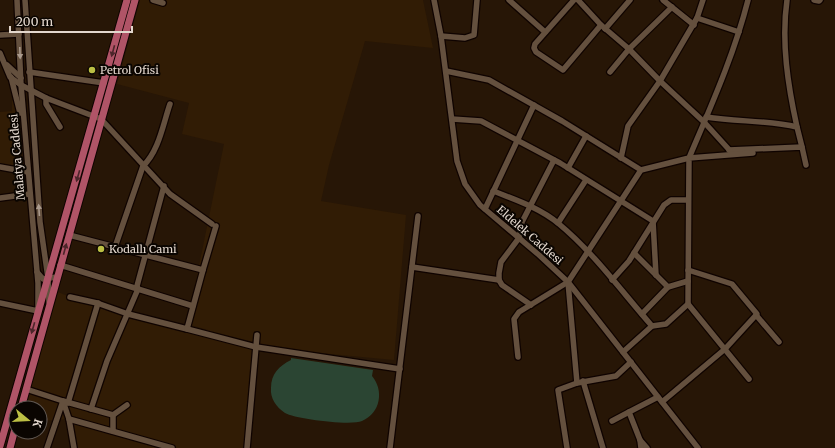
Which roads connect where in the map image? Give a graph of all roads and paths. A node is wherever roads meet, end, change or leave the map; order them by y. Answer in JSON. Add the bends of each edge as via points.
{"nodes":[{"id":1,"x":17,"y":0,"type":"edge"},
{"id":2,"x":25,"y":0,"type":"edge"},
{"id":3,"x":127,"y":0,"type":"edge"},
{"id":4,"x":135,"y":0,"type":"edge"},
{"id":5,"x":153,"y":0,"type":"edge"},
{"id":6,"x":434,"y":0,"type":"edge"},
{"id":7,"x":477,"y":0,"type":"edge"},
{"id":8,"x":509,"y":0,"type":"edge"},
{"id":9,"x":574,"y":0,"type":"edge"},
{"id":10,"x":578,"y":0,"type":"edge"},
{"id":11,"x":630,"y":0,"type":"edge"},
{"id":12,"x":664,"y":0,"type":"edge"},
{"id":13,"x":703,"y":0,"type":"edge"},
{"id":14,"x":748,"y":0,"type":"edge"},
{"id":15,"x":786,"y":0,"type":"edge"},
{"id":16,"x":814,"y":0,"type":"edge"},
{"id":17,"x":820,"y":0,"type":"edge"},
{"id":18,"x":162,"y":3,"type":"dead end"},
{"id":19,"x":672,"y":7,"type":"junction"},
{"id":20,"x":697,"y":18,"type":"junction"},
{"id":21,"x":694,"y":25,"type":"junction"},
{"id":22,"x":603,"y":27,"type":"junction"},
{"id":23,"x":545,"y":32,"type":"junction"},
{"id":24,"x":739,"y":32,"type":"junction"},
{"id":25,"x":19,"y":34,"type":"junction"},
{"id":26,"x":0,"y":35,"type":"edge"},
{"id":27,"x":441,"y":36,"type":"junction"},
{"id":28,"x":629,"y":49,"type":"junction"},
{"id":29,"x":0,"y":53,"type":"edge"},
{"id":30,"x":5,"y":64,"type":"junction"},
{"id":31,"x":446,"y":71,"type":"junction"},
{"id":32,"x":29,"y":72,"type":"junction"},
{"id":33,"x":610,"y":72,"type":"dead end"},
{"id":34,"x":10,"y":77,"type":"junction"},
{"id":35,"x":20,"y":78,"type":"junction"},
{"id":36,"x":660,"y":81,"type":"junction"},
{"id":37,"x":104,"y":83,"type":"junction"},
{"id":38,"x":21,"y":85,"type":"junction"},
{"id":39,"x":30,"y":89,"type":"junction"},
{"id":40,"x":46,"y":98,"type":"junction"},
{"id":41,"x":170,"y":104,"type":"dead end"},
{"id":42,"x":534,"y":105,"type":"junction"},
{"id":43,"x":98,"y":118,"type":"junction"},
{"id":44,"x":452,"y":119,"type":"junction"},
{"id":45,"x":705,"y":119,"type":"junction"},
{"id":46,"x":60,"y":127,"type":"dead end"},
{"id":47,"x":797,"y":127,"type":"junction"},
{"id":48,"x":25,"y":132,"type":"junction"},
{"id":49,"x":586,"y":136,"type":"junction"},
{"id":50,"x":518,"y":140,"type":"junction"},
{"id":51,"x":802,"y":147,"type":"junction"},
{"id":52,"x":731,"y":152,"type":"junction"},
{"id":53,"x":753,"y":153,"type":"dead end"},
{"id":54,"x":621,"y":158,"type":"junction"},
{"id":55,"x":688,"y":158,"type":"junction"},
{"id":56,"x":554,"y":160,"type":"junction"},
{"id":57,"x":806,"y":165,"type":"dead end"},
{"id":58,"x":143,"y":166,"type":"junction"},
{"id":59,"x":0,"y":168,"type":"edge"},
{"id":60,"x":568,"y":168,"type":"junction"},
{"id":61,"x":641,"y":170,"type":"junction"},
{"id":62,"x":28,"y":172,"type":"junction"},
{"id":63,"x":586,"y":180,"type":"junction"},
{"id":64,"x":164,"y":186,"type":"junction"},
{"id":65,"x":493,"y":191,"type":"junction"},
{"id":66,"x":30,"y":194,"type":"junction"},
{"id":67,"x":0,"y":198,"type":"edge"},
{"id":68,"x":688,"y":200,"type":"junction"},
{"id":69,"x":621,"y":202,"type":"junction"},
{"id":70,"x":531,"y":206,"type":"junction"},
{"id":71,"x":485,"y":209,"type":"junction"},
{"id":72,"x":418,"y":216,"type":"dead end"},
{"id":73,"x":653,"y":221,"type":"junction"},
{"id":74,"x":558,"y":223,"type":"junction"},
{"id":75,"x":69,"y":235,"type":"junction"},
{"id":76,"x":519,"y":238,"type":"junction"},
{"id":77,"x":115,"y":247,"type":"junction"},
{"id":78,"x":588,"y":253,"type":"junction"},
{"id":79,"x":634,"y":253,"type":"junction"},
{"id":80,"x":145,"y":255,"type":"junction"},
{"id":81,"x":60,"y":265,"type":"junction"},
{"id":82,"x":412,"y":267,"type":"junction"},
{"id":83,"x":203,"y":270,"type":"junction"},
{"id":84,"x":688,"y":270,"type":"junction"},
{"id":85,"x":37,"y":272,"type":"junction"},
{"id":86,"x":656,"y":275,"type":"junction"},
{"id":87,"x":57,"y":277,"type":"junction"},
{"id":88,"x":48,"y":278,"type":"junction"},
{"id":89,"x":499,"y":280,"type":"junction"},
{"id":90,"x":612,"y":280,"type":"junction"},
{"id":91,"x":688,"y":281,"type":"junction"},
{"id":92,"x":568,"y":282,"type":"junction"},
{"id":93,"x":668,"y":287,"type":"junction"},
{"id":94,"x":138,"y":289,"type":"junction"},
{"id":95,"x":70,"y":297,"type":"dead end"},
{"id":96,"x":0,"y":303,"type":"edge"},
{"id":97,"x":49,"y":304,"type":"junction"},
{"id":98,"x":98,"y":304,"type":"junction"},
{"id":99,"x":688,"y":304,"type":"junction"},
{"id":100,"x":531,"y":305,"type":"junction"},
{"id":101,"x":193,"y":306,"type":"junction"},
{"id":102,"x":38,"y":311,"type":"junction"},
{"id":103,"x":128,"y":314,"type":"junction"},
{"id":104,"x":642,"y":314,"type":"junction"},
{"id":105,"x":756,"y":315,"type":"junction"},
{"id":106,"x":652,"y":326,"type":"junction"},
{"id":107,"x":187,"y":329,"type":"junction"},
{"id":108,"x":257,"y":335,"type":"dead end"},
{"id":109,"x":779,"y":342,"type":"dead end"},
{"id":110,"x":256,"y":347,"type":"junction"},
{"id":111,"x":725,"y":349,"type":"junction"},
{"id":112,"x":623,"y":352,"type":"junction"},
{"id":113,"x":518,"y":357,"type":"dead end"},
{"id":114,"x":632,"y":362,"type":"junction"},
{"id":115,"x":400,"y":369,"type":"junction"},
{"id":116,"x":749,"y":379,"type":"dead end"},
{"id":117,"x":583,"y":381,"type":"junction"},
{"id":118,"x":576,"y":383,"type":"junction"},
{"id":119,"x":26,"y":389,"type":"junction"},
{"id":120,"x":658,"y":396,"type":"junction"},
{"id":121,"x":23,"y":400,"type":"edge"},
{"id":122,"x":66,"y":402,"type":"junction"},
{"id":123,"x":662,"y":402,"type":"junction"},
{"id":124,"x":127,"y":405,"type":"dead end"},
{"id":125,"x":91,"y":409,"type":"junction"},
{"id":126,"x":629,"y":412,"type":"junction"},
{"id":127,"x":113,"y":415,"type":"junction"},
{"id":128,"x":69,"y":419,"type":"junction"},
{"id":129,"x":612,"y":421,"type":"dead end"},
{"id":130,"x":113,"y":431,"type":"junction"},
{"id":131,"x":640,"y":440,"type":"junction"},
{"id":132,"x":0,"y":446,"type":"edge"},
{"id":133,"x":47,"y":448,"type":"edge"},
{"id":134,"x":74,"y":448,"type":"edge"},
{"id":135,"x":172,"y":448,"type":"edge"},
{"id":136,"x":247,"y":448,"type":"edge"},
{"id":137,"x":390,"y":448,"type":"edge"},
{"id":138,"x":567,"y":448,"type":"edge"},
{"id":139,"x":603,"y":448,"type":"edge"},
{"id":140,"x":641,"y":448,"type":"edge"},
{"id":141,"x":647,"y":448,"type":"edge"},
{"id":142,"x":698,"y":448,"type":"edge"}],
"edges":[{"from":1,"to":25,"type":"street","name":"Malatya Caddesi"},
{"from":2,"to":32,"type":"street"},
{"from":3,"to":37,"type":"main road","one_way":true},
{"from":4,"to":43,"type":"main road"},
{"from":5,"to":18,"type":"street"},
{"from":6,"to":27,"type":"street","name":"Eldelek Caddesi"},
{"from":7,"to":27,"type":"street","via":[[474,35],[465,38]]},
{"from":8,"to":23,"type":"street"},
{"from":9,"to":23,"type":"street"},
{"from":10,"to":22,"type":"street"},
{"from":11,"to":22,"type":"street"},
{"from":12,"to":19,"type":"street"},
{"from":13,"to":20,"type":"street"},
{"from":14,"to":24,"type":"street"},
{"from":15,"to":47,"type":"street","via":[[785,46]]},
{"from":16,"to":17,"type":"street"},
{"from":19,"to":21,"type":"street"},
{"from":19,"to":28,"type":"street"},
{"from":20,"to":21,"type":"street"},
{"from":20,"to":24,"type":"street"},
{"from":21,"to":36,"type":"street"},
{"from":22,"to":23,"type":"street","via":[[562,70],[534,48]]},
{"from":22,"to":28,"type":"street"},
{"from":24,"to":45,"type":"street"},
{"from":25,"to":26,"type":"street"},
{"from":25,"to":35,"type":"street","name":"Malatya Caddesi","one_way":true},
{"from":27,"to":31,"type":"street","name":"Eldelek Caddesi"},
{"from":28,"to":33,"type":"street"},
{"from":28,"to":36,"type":"street"},
{"from":29,"to":30,"type":"street"},
{"from":30,"to":34,"type":"street"},
{"from":30,"to":35,"type":"street"},
{"from":31,"to":42,"type":"street","via":[[489,80]]},
{"from":31,"to":44,"type":"street","name":"Eldelek Caddesi"},
{"from":32,"to":37,"type":"street"},
{"from":32,"to":39,"type":"street"},
{"from":34,"to":38,"type":"street"},
{"from":34,"to":48,"type":"street"},
{"from":35,"to":38,"type":"street","name":"Malatya Caddesi"},
{"from":35,"to":39,"type":"street"},
{"from":36,"to":45,"type":"street"},
{"from":36,"to":54,"type":"street","via":[[628,126]]},
{"from":37,"to":43,"type":"main road"},
{"from":38,"to":39,"type":"street"},
{"from":38,"to":48,"type":"street","name":"Malatya Caddesi"},
{"from":39,"to":40,"type":"street"},
{"from":88,"to":39,"type":"street","one_way":true,"via":[[40,222]]},
{"from":40,"to":43,"type":"street"},
{"from":40,"to":46,"type":"street","via":[[46,104]]},
{"from":41,"to":58,"type":"street","via":[[155,150]]},
{"from":42,"to":49,"type":"street"},
{"from":42,"to":50,"type":"street"},
{"from":43,"to":58,"type":"street"},
{"from":43,"to":75,"type":"main road"},
{"from":43,"to":88,"type":"main road","one_way":true},
{"from":44,"to":50,"type":"street","via":[[481,121]]},
{"from":44,"to":71,"type":"street","name":"Eldelek Caddesi","via":[[458,162],[465,184]]},
{"from":45,"to":47,"type":"street","via":[[776,122]]},
{"from":45,"to":52,"type":"street"},
{"from":45,"to":55,"type":"street"},
{"from":47,"to":51,"type":"street"},
{"from":48,"to":62,"type":"street","name":"Malatya Caddesi"},
{"from":49,"to":54,"type":"street"},
{"from":49,"to":60,"type":"street"},
{"from":50,"to":56,"type":"street"},
{"from":50,"to":65,"type":"street"},
{"from":51,"to":52,"type":"street"},
{"from":51,"to":57,"type":"street"},
{"from":52,"to":53,"type":"street"},
{"from":52,"to":55,"type":"street"},
{"from":54,"to":61,"type":"street"},
{"from":55,"to":61,"type":"street"},
{"from":55,"to":68,"type":"street"},
{"from":56,"to":60,"type":"street"},
{"from":56,"to":70,"type":"street"},
{"from":58,"to":64,"type":"street"},
{"from":58,"to":77,"type":"street"},
{"from":59,"to":62,"type":"street"},
{"from":60,"to":63,"type":"street"},
{"from":61,"to":69,"type":"street"},
{"from":62,"to":66,"type":"street","name":"Malatya Caddesi"},
{"from":63,"to":69,"type":"street"},
{"from":63,"to":74,"type":"street"},
{"from":64,"to":80,"type":"street"},
{"from":64,"to":83,"type":"street","via":[[170,194],[214,225]]},
{"from":65,"to":70,"type":"street"},
{"from":65,"to":71,"type":"street"},
{"from":66,"to":67,"type":"street"},
{"from":66,"to":85,"type":"street","name":"Malatya Caddesi"},
{"from":68,"to":73,"type":"street","via":[[671,200],[664,205]]},
{"from":68,"to":84,"type":"street"},
{"from":69,"to":73,"type":"street"},
{"from":69,"to":78,"type":"street"},
{"from":70,"to":74,"type":"street"},
{"from":70,"to":76,"type":"street","via":[[522,222]]},
{"from":71,"to":76,"type":"street","name":"Eldelek Caddesi"},
{"from":72,"to":82,"type":"street"},
{"from":73,"to":79,"type":"street"},
{"from":73,"to":86,"type":"street"},
{"from":74,"to":78,"type":"street"},
{"from":75,"to":77,"type":"street"},
{"from":81,"to":75,"type":"main road","one_way":true},
{"from":76,"to":89,"type":"street","via":[[502,262]]},
{"from":76,"to":92,"type":"street","name":"Eldelek Caddesi"},
{"from":77,"to":80,"type":"street"},
{"from":78,"to":90,"type":"street"},
{"from":78,"to":92,"type":"street"},
{"from":79,"to":86,"type":"street"},
{"from":79,"to":90,"type":"street"},
{"from":80,"to":83,"type":"street"},
{"from":80,"to":94,"type":"street"},
{"from":81,"to":87,"type":"main road"},
{"from":81,"to":94,"type":"street"},
{"from":82,"to":89,"type":"street"},
{"from":82,"to":115,"type":"street"},
{"from":83,"to":101,"type":"street"},
{"from":84,"to":91,"type":"street"},
{"from":84,"to":105,"type":"street","via":[[732,284]]},
{"from":85,"to":88,"type":"street","via":[[43,279]]},
{"from":85,"to":102,"type":"street","name":"Malatya Caddesi"},
{"from":86,"to":93,"type":"street"},
{"from":87,"to":88,"type":"street"},
{"from":87,"to":97,"type":"main road"},
{"from":88,"to":97,"type":"street"},
{"from":88,"to":102,"type":"main road"},
{"from":89,"to":100,"type":"street","via":[[502,285]]},
{"from":90,"to":104,"type":"street"},
{"from":91,"to":93,"type":"street"},
{"from":91,"to":99,"type":"street"},
{"from":92,"to":100,"type":"street"},
{"from":92,"to":112,"type":"street","name":"Eldelek Caddesi"},
{"from":92,"to":118,"type":"street"},
{"from":93,"to":104,"type":"street"},
{"from":94,"to":101,"type":"street"},
{"from":94,"to":103,"type":"street"},
{"from":95,"to":98,"type":"street"},
{"from":96,"to":102,"type":"street"},
{"from":97,"to":119,"type":"main road"},
{"from":98,"to":103,"type":"street"},
{"from":98,"to":122,"type":"street"},
{"from":99,"to":106,"type":"street","via":[[666,324]]},
{"from":99,"to":111,"type":"street"},
{"from":100,"to":113,"type":"street","via":[[514,318]]},
{"from":101,"to":107,"type":"street"},
{"from":102,"to":132,"type":"main road","one_way":true},
{"from":103,"to":107,"type":"street"},
{"from":103,"to":125,"type":"street","via":[[106,361]]},
{"from":104,"to":106,"type":"street"},
{"from":105,"to":109,"type":"street"},
{"from":105,"to":111,"type":"street"},
{"from":106,"to":112,"type":"street"},
{"from":107,"to":110,"type":"street"},
{"from":108,"to":110,"type":"street"},
{"from":110,"to":115,"type":"street"},
{"from":110,"to":136,"type":"street"},
{"from":111,"to":116,"type":"street"},
{"from":111,"to":123,"type":"street"},
{"from":112,"to":114,"type":"street","name":"Eldelek Caddesi"},
{"from":114,"to":117,"type":"street","via":[[616,376]]},
{"from":114,"to":120,"type":"street","name":"Eldelek Caddesi"},
{"from":115,"to":137,"type":"street"},
{"from":117,"to":118,"type":"street"},
{"from":117,"to":139,"type":"street"},
{"from":118,"to":138,"type":"street","via":[[558,390]]},
{"from":119,"to":121,"type":"main road"},
{"from":119,"to":122,"type":"street"},
{"from":120,"to":123,"type":"street","name":"Eldelek Caddesi"},
{"from":120,"to":126,"type":"street"},
{"from":122,"to":125,"type":"street"},
{"from":122,"to":128,"type":"street"},
{"from":122,"to":133,"type":"street"},
{"from":123,"to":142,"type":"street","name":"Eldelek Caddesi"},
{"from":124,"to":127,"type":"street"},
{"from":125,"to":127,"type":"street"},
{"from":126,"to":129,"type":"street"},
{"from":126,"to":131,"type":"street"},
{"from":127,"to":130,"type":"street"},
{"from":128,"to":130,"type":"street"},
{"from":128,"to":134,"type":"street"},
{"from":130,"to":135,"type":"street"},
{"from":131,"to":140,"type":"street"},
{"from":131,"to":141,"type":"street"}]}
